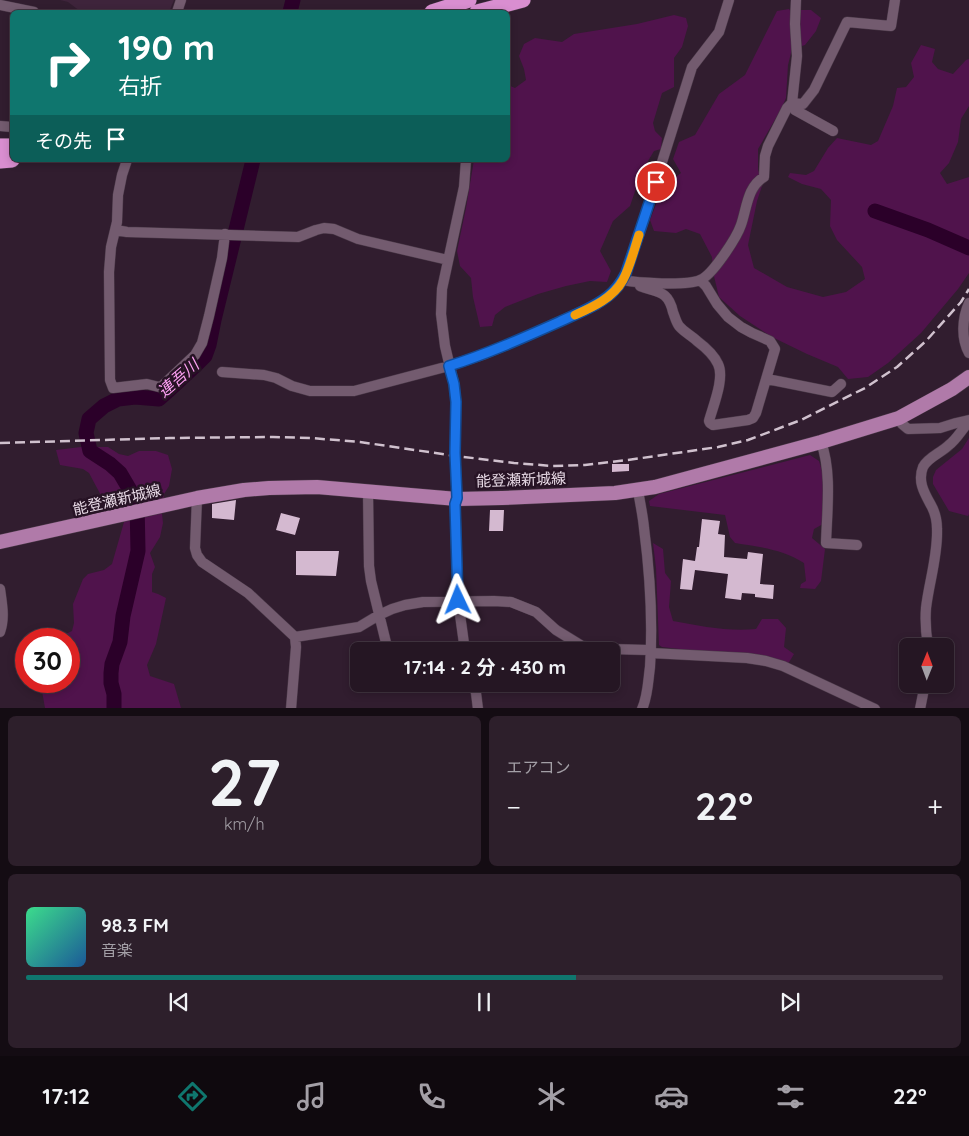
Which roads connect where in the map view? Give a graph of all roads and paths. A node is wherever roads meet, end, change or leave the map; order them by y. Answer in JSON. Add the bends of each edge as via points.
{"nodes":[{"id":1,"x":469,"y":0,"type":"edge"},
{"id":2,"x":523,"y":0,"type":"edge"},
{"id":3,"x":729,"y":0,"type":"edge"},
{"id":4,"x":796,"y":0,"type":"edge"},
{"id":5,"x":895,"y":0,"type":"edge"},
{"id":6,"x":0,"y":5,"type":"edge"},
{"id":7,"x":434,"y":9,"type":"edge"},
{"id":8,"x":24,"y":10,"type":"edge"},
{"id":9,"x":485,"y":10,"type":"edge"},
{"id":10,"x":792,"y":103,"type":"junction"},
{"id":11,"x":833,"y":131,"type":"dead end"},
{"id":12,"x":126,"y":162,"type":"edge"},
{"id":13,"x":466,"y":162,"type":"edge"},
{"id":14,"x":116,"y":230,"type":"junction"},
{"id":15,"x":226,"y":234,"type":"junction"},
{"id":16,"x":448,"y":260,"type":"junction"},
{"id":17,"x":623,"y":280,"type":"junction"},
{"id":18,"x":700,"y":280,"type":"junction"},
{"id":19,"x":635,"y":282,"type":"junction"},
{"id":20,"x":969,"y":303,"type":"edge"},
{"id":21,"x":969,"y":353,"type":"edge"},
{"id":22,"x":449,"y":366,"type":"junction"},
{"id":23,"x":222,"y":372,"type":"dead end"},
{"id":24,"x":969,"y":377,"type":"edge"},
{"id":25,"x":767,"y":378,"type":"junction"},
{"id":26,"x":841,"y":384,"type":"dead end"},
{"id":27,"x":899,"y":418,"type":"junction"},
{"id":28,"x":969,"y":421,"type":"edge"},
{"id":29,"x":821,"y":442,"type":"junction"},
{"id":30,"x":638,"y":490,"type":"junction"},
{"id":31,"x":368,"y":491,"type":"junction"},
{"id":32,"x":197,"y":498,"type":"junction"},
{"id":33,"x":457,"y":498,"type":"junction"},
{"id":34,"x":0,"y":542,"type":"edge"},
{"id":35,"x":857,"y":545,"type":"dead end"},
{"id":36,"x":0,"y":590,"type":"edge"},
{"id":37,"x":458,"y":600,"type":"junction"},
{"id":38,"x":379,"y":615,"type":"junction"},
{"id":39,"x":0,"y":632,"type":"edge"},
{"id":40,"x":295,"y":637,"type":"junction"},
{"id":41,"x":927,"y":638,"type":"edge"},
{"id":42,"x":386,"y":642,"type":"edge"},
{"id":43,"x":465,"y":642,"type":"edge"},
{"id":44,"x":651,"y":653,"type":"junction"},
{"id":45,"x":476,"y":692,"type":"edge"},
{"id":46,"x":924,"y":693,"type":"edge"},
{"id":47,"x":291,"y":708,"type":"edge"},
{"id":48,"x":478,"y":708,"type":"edge"},
{"id":49,"x":642,"y":708,"type":"edge"},
{"id":50,"x":875,"y":708,"type":"edge"},
{"id":51,"x":920,"y":708,"type":"edge"}],
"edges":[{"from":1,"to":7,"type":"highway"},
{"from":2,"to":9,"type":"highway"},
{"from":3,"to":17,"type":"street","via":[[719,32],[692,67]]},
{"from":4,"to":10,"type":"street","via":[[797,56]]},
{"from":5,"to":10,"type":"street","via":[[891,26],[847,22],[814,90],[803,104]]},
{"from":6,"to":8,"type":"street"},
{"from":10,"to":11,"type":"street","via":[[796,110]]},
{"from":10,"to":18,"type":"street","via":[[768,146],[764,178],[755,184],[750,194],[739,231],[713,270]]},
{"from":12,"to":14,"type":"street","via":[[118,196]]},
{"from":13,"to":16,"type":"street","via":[[464,187]]},
{"from":14,"to":15,"type":"street"},
{"from":14,"to":15,"type":"street","via":[[109,272],[110,380],[113,388],[147,384],[162,386],[195,355],[202,343],[209,316]]},
{"from":15,"to":16,"type":"street","via":[[298,237],[324,228],[334,229],[358,239]]},
{"from":16,"to":22,"type":"street","via":[[441,314]]},
{"from":17,"to":19,"type":"street"},
{"from":17,"to":22,"type":"street","via":[[596,305],[485,354]]},
{"from":18,"to":19,"type":"street","via":[[686,284]]},
{"from":18,"to":25,"type":"street","via":[[728,317],[740,327],[770,341],[775,349]]},
{"from":19,"to":25,"type":"street","via":[[666,296],[679,326],[718,364],[720,379],[710,424],[753,418]]},
{"from":20,"to":21,"type":"street","via":[[965,311],[964,338]]},
{"from":22,"to":23,"type":"street","via":[[354,392],[310,391],[264,375]]},
{"from":22,"to":33,"type":"street","via":[[456,402]]},
{"from":24,"to":27,"type":"main road","name":"能登瀬新城線"},
{"from":25,"to":26,"type":"street","via":[[832,392]]},
{"from":27,"to":28,"type":"street","via":[[908,429],[940,428]]},
{"from":27,"to":29,"type":"main road","name":"能登瀬新城線"},
{"from":28,"to":41,"type":"street","via":[[949,445],[924,466],[921,476],[937,528],[926,607]]},
{"from":29,"to":30,"type":"main road","name":"能登瀬新城線"},
{"from":29,"to":35,"type":"street","via":[[827,475],[826,543]]},
{"from":30,"to":33,"type":"main road","name":"能登瀬新城線","via":[[607,494]]},
{"from":30,"to":44,"type":"street","via":[[651,600]]},
{"from":31,"to":32,"type":"main road","name":"能登瀬新城線","via":[[289,487]]},
{"from":31,"to":33,"type":"main road","name":"能登瀬新城線"},
{"from":31,"to":38,"type":"street","via":[[369,566]]},
{"from":32,"to":34,"type":"main road","name":"能登瀬新城線"},
{"from":32,"to":40,"type":"street","via":[[197,555],[202,562],[248,593]]},
{"from":33,"to":37,"type":"street"},
{"from":36,"to":39,"type":"street","via":[[3,616]]},
{"from":37,"to":38,"type":"street","via":[[405,605]]},
{"from":37,"to":43,"type":"street"},
{"from":37,"to":44,"type":"street","via":[[511,602],[536,612],[556,630],[582,646],[648,650]]},
{"from":38,"to":40,"type":"street","via":[[359,627]]},
{"from":38,"to":42,"type":"street"},
{"from":40,"to":47,"type":"street"},
{"from":44,"to":49,"type":"street","via":[[648,688]]},
{"from":44,"to":50,"type":"street","via":[[766,661]]},
{"from":45,"to":48,"type":"street"},
{"from":46,"to":51,"type":"street"}]}
